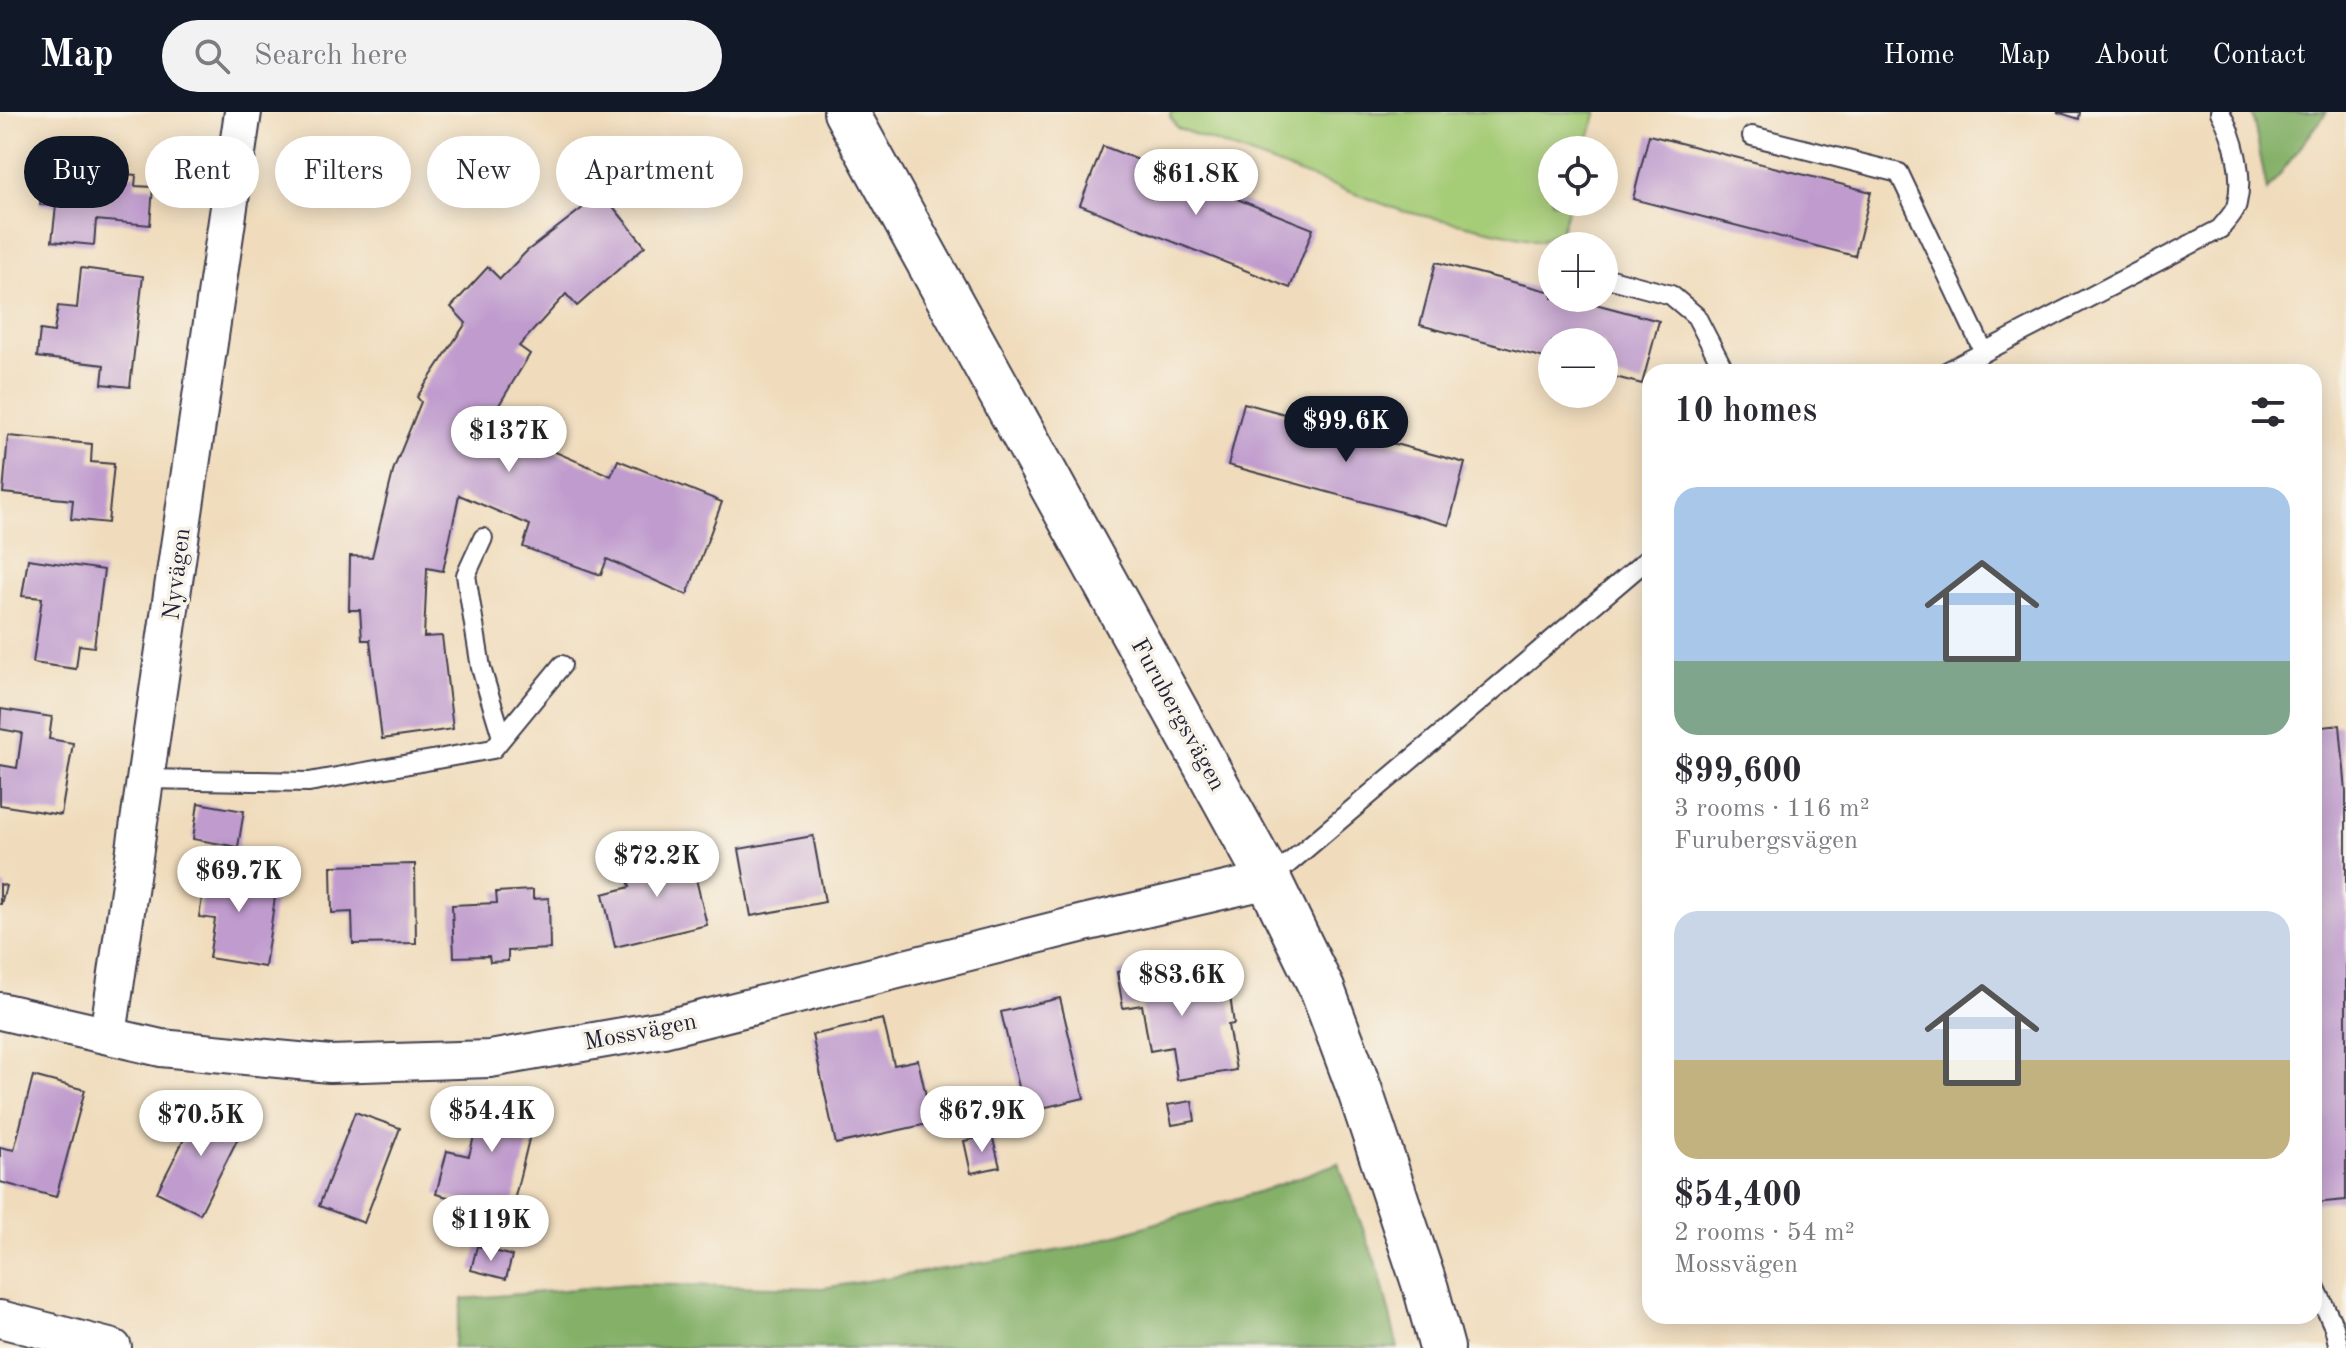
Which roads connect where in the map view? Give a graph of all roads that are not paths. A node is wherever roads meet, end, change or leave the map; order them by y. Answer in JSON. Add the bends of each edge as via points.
{"nodes":[{"id":1,"x":243,"y":112,"type":"edge"},
{"id":2,"x":846,"y":112,"type":"edge"},
{"id":3,"x":2220,"y":112,"type":"edge"},
{"id":4,"x":1752,"y":136,"type":"dead end"},
{"id":5,"x":1618,"y":281,"type":"edge"},
{"id":6,"x":1984,"y":352,"type":"junction"},
{"id":7,"x":1721,"y":364,"type":"edge"},
{"id":8,"x":1961,"y":364,"type":"edge"},
{"id":9,"x":483,"y":538,"type":"dead end"},
{"id":10,"x":1642,"y":564,"type":"edge"},
{"id":11,"x":562,"y":665,"type":"dead end"},
{"id":12,"x":502,"y":737,"type":"junction"},
{"id":13,"x":146,"y":779,"type":"junction"},
{"id":14,"x":1269,"y":880,"type":"junction"},
{"id":15,"x":0,"y":1011,"type":"edge"},
{"id":16,"x":108,"y":1035,"type":"junction"},
{"id":17,"x":2322,"y":1301,"type":"edge"},
{"id":18,"x":0,"y":1319,"type":"edge"},
{"id":19,"x":113,"y":1348,"type":"edge"},
{"id":20,"x":1442,"y":1348,"type":"edge"},
{"id":21,"x":2339,"y":1348,"type":"edge"}],
"edges":[{"from":1,"to":13,"type":"street","name":"Nyvägen"},
{"from":2,"to":14,"type":"street","name":"Furubergsvägen"},
{"from":3,"to":6,"type":"lane","via":[[2239,171],[2237,206],[2220,229]]},
{"from":4,"to":6,"type":"lane","via":[[1899,173]]},
{"from":5,"to":7,"type":"lane","via":[[1671,295],[1696,316]]},
{"from":6,"to":8,"type":"lane"},
{"from":9,"to":12,"type":"lane","via":[[466,575],[481,668]]},
{"from":10,"to":14,"type":"lane"},
{"from":11,"to":12,"type":"lane"},
{"from":12,"to":13,"type":"lane","via":[[493,749],[309,782]]},
{"from":13,"to":16,"type":"street","name":"Nyvägen"},
{"from":14,"to":16,"type":"street","name":"Mossvägen","via":[[663,1029],[490,1059],[330,1064],[161,1048]]},
{"from":14,"to":20,"type":"street","name":"Furubergsvägen","via":[[1322,989],[1355,1077]]},
{"from":15,"to":16,"type":"street","name":"Mossvägen"},
{"from":17,"to":21,"type":"lane"},
{"from":18,"to":19,"type":"street"}]}
